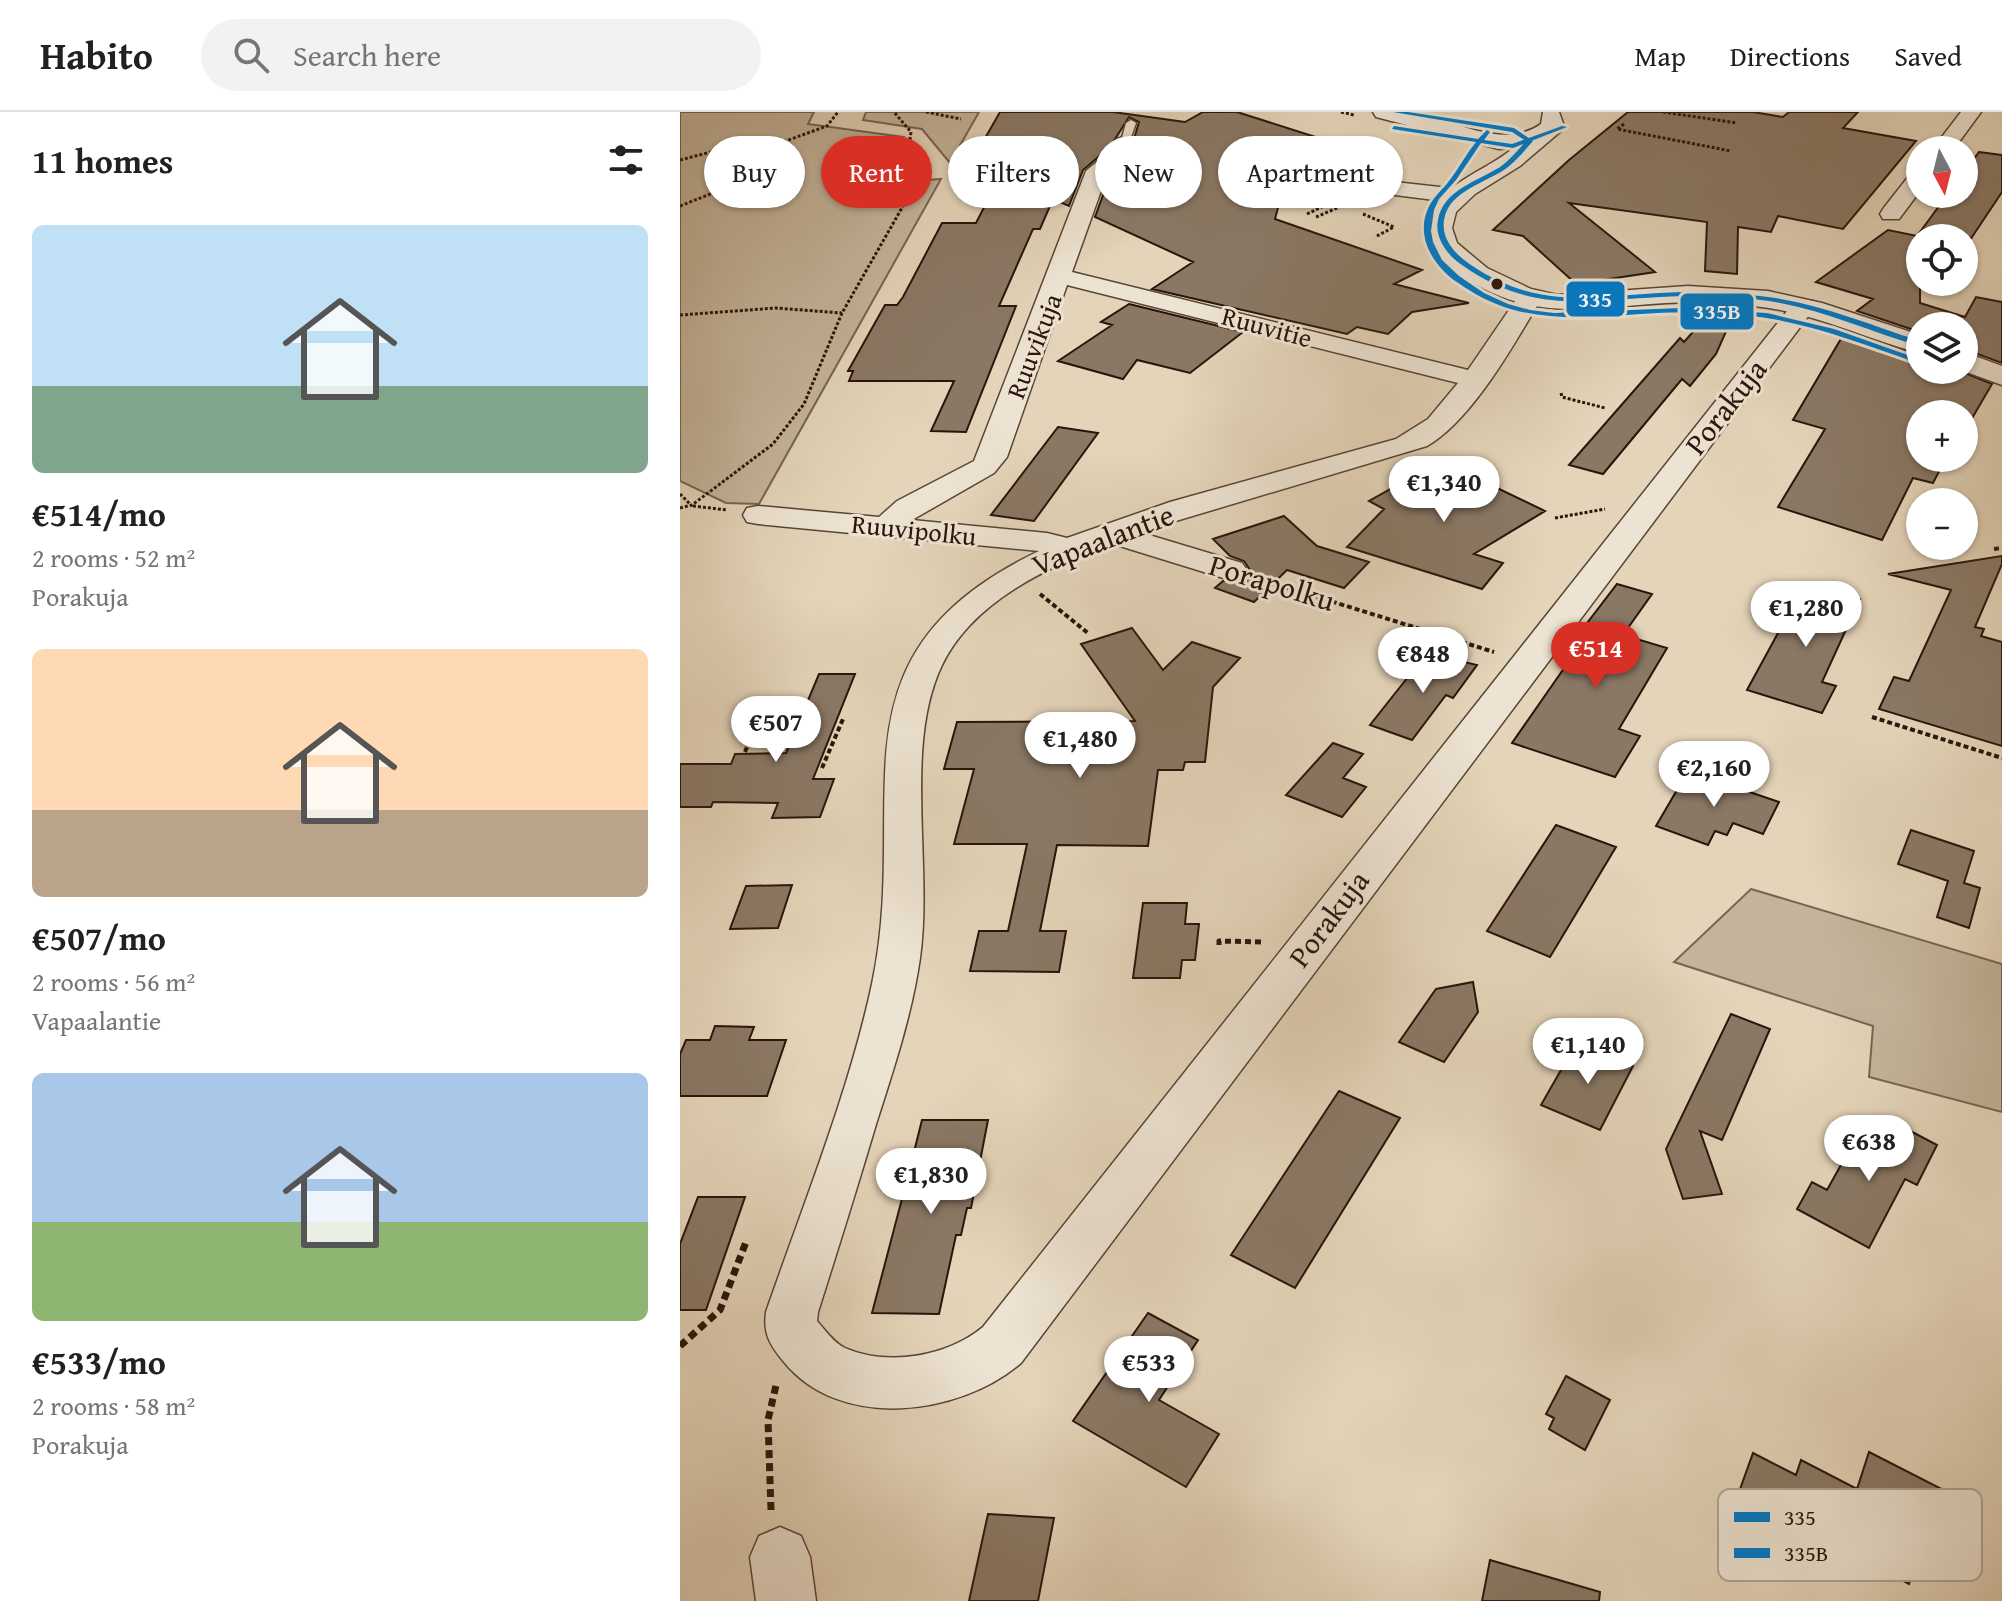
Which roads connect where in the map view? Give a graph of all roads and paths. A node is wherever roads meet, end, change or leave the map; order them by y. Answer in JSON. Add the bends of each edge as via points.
{"nodes":[{"id":1,"x":838,"y":112,"type":"edge"},
{"id":2,"x":894,"y":112,"type":"edge"},
{"id":3,"x":926,"y":112,"type":"edge"},
{"id":4,"x":1384,"y":112,"type":"edge"},
{"id":5,"x":1396,"y":112,"type":"edge"},
{"id":6,"x":1663,"y":112,"type":"edge"},
{"id":7,"x":1971,"y":112,"type":"edge"},
{"id":8,"x":1555,"y":114,"type":"edge"},
{"id":9,"x":961,"y":119,"type":"dead end"},
{"id":10,"x":1737,"y":123,"type":"dead end"},
{"id":11,"x":1624,"y":124,"type":"dead end"},
{"id":12,"x":1127,"y":133,"type":"dead end"},
{"id":13,"x":800,"y":136,"type":"edge"},
{"id":14,"x":1953,"y":136,"type":"edge"},
{"id":15,"x":1515,"y":138,"type":"junction"},
{"id":16,"x":1731,"y":151,"type":"dead end"},
{"id":17,"x":704,"y":154,"type":"edge"},
{"id":18,"x":680,"y":160,"type":"edge"},
{"id":19,"x":1403,"y":186,"type":"edge"},
{"id":20,"x":1466,"y":189,"type":"junction"},
{"id":21,"x":1906,"y":195,"type":"edge"},
{"id":22,"x":704,"y":196,"type":"edge"},
{"id":23,"x":680,"y":206,"type":"edge"},
{"id":24,"x":1320,"y":208,"type":"edge"},
{"id":25,"x":1338,"y":208,"type":"edge"},
{"id":26,"x":1307,"y":214,"type":"dead end"},
{"id":27,"x":1891,"y":214,"type":"dead end"},
{"id":28,"x":1316,"y":217,"type":"dead end"},
{"id":29,"x":1061,"y":276,"type":"junction"},
{"id":30,"x":1529,"y":299,"type":"junction"},
{"id":31,"x":1804,"y":306,"type":"junction"},
{"id":32,"x":842,"y":313,"type":"junction"},
{"id":33,"x":680,"y":315,"type":"edge"},
{"id":34,"x":1906,"y":339,"type":"edge"},
{"id":35,"x":1978,"y":367,"type":"edge"},
{"id":36,"x":2002,"y":376,"type":"edge"},
{"id":37,"x":1473,"y":379,"type":"junction"},
{"id":38,"x":1561,"y":393,"type":"dead end"},
{"id":39,"x":1605,"y":408,"type":"dead end"},
{"id":40,"x":680,"y":494,"type":"edge"},
{"id":41,"x":692,"y":505,"type":"junction"},
{"id":42,"x":1618,"y":507,"type":"dead end"},
{"id":43,"x":680,"y":508,"type":"edge"},
{"id":44,"x":758,"y":515,"type":"dead end"},
{"id":45,"x":1555,"y":518,"type":"dead end"},
{"id":46,"x":885,"y":528,"type":"junction"},
{"id":47,"x":1109,"y":533,"type":"junction"},
{"id":48,"x":2002,"y":548,"type":"edge"},
{"id":49,"x":1069,"y":549,"type":"junction"},
{"id":50,"x":1994,"y":549,"type":"dead end"},
{"id":51,"x":1231,"y":570,"type":"joint"},
{"id":52,"x":1013,"y":576,"type":"junction"},
{"id":53,"x":1089,"y":634,"type":"dead end"},
{"id":54,"x":1525,"y":662,"type":"junction"},
{"id":55,"x":1872,"y":717,"type":"dead end"},
{"id":56,"x":843,"y":719,"type":"dead end"},
{"id":57,"x":758,"y":721,"type":"dead end"},
{"id":58,"x":745,"y":752,"type":"dead end"},
{"id":59,"x":2002,"y":758,"type":"edge"},
{"id":60,"x":822,"y":768,"type":"dead end"},
{"id":61,"x":746,"y":1242,"type":"dead end"},
{"id":62,"x":790,"y":1329,"type":"junction"},
{"id":63,"x":680,"y":1346,"type":"edge"},
{"id":64,"x":783,"y":1579,"type":"edge"}],
"edges":[{"from":1,"to":13,"type":"path","via":[[827,126]]},
{"from":2,"to":32,"type":"path","via":[[911,132],[906,167],[911,192]]},
{"from":3,"to":9,"type":"path"},
{"from":4,"to":15,"type":"street"},
{"from":5,"to":15,"type":"street"},
{"from":6,"to":10,"type":"path"},
{"from":7,"to":14,"type":"street"},
{"from":8,"to":15,"type":"street","via":[[1553,126]]},
{"from":11,"to":16,"type":"path","via":[[1617,129]]},
{"from":12,"to":29,"type":"street","name":"Ruuvikuja","via":[[1121,152],[1097,171]]},
{"from":15,"to":20,"type":"street","via":[[1500,170]]},
{"from":17,"to":18,"type":"path"},
{"from":19,"to":20,"type":"street"},
{"from":20,"to":30,"type":"street","via":[[1443,213],[1446,246],[1480,276]]},
{"from":21,"to":27,"type":"street"},
{"from":22,"to":23,"type":"path"},
{"from":24,"to":26,"type":"path"},
{"from":25,"to":28,"type":"path"},
{"from":29,"to":37,"type":"street","name":"Ruuvitie"},
{"from":29,"to":46,"type":"street","name":"Ruuvikuja","via":[[992,457],[984,467],[908,507]]},
{"from":30,"to":31,"type":"street","via":[[1583,304],[1718,295]]},
{"from":30,"to":37,"type":"street","name":"Vapaalantie"},
{"from":31,"to":34,"type":"street"},
{"from":31,"to":54,"type":"street","name":"Porakuja"},
{"from":32,"to":33,"type":"path","via":[[776,308]]},
{"from":32,"to":41,"type":"path","via":[[804,404],[789,424],[773,444]]},
{"from":35,"to":36,"type":"street"},
{"from":37,"to":47,"type":"street","name":"Vapaalantie","via":[[1426,436]]},
{"from":38,"to":39,"type":"path"},
{"from":40,"to":41,"type":"path"},
{"from":41,"to":43,"type":"path"},
{"from":42,"to":45,"type":"path"},
{"from":44,"to":46,"type":"street","name":"Ruuvipolku"},
{"from":46,"to":49,"type":"street","name":"Ruuvipolku","via":[[1047,542]]},
{"from":47,"to":49,"type":"street","name":"Vapaalantie"},
{"from":47,"to":51,"type":"street","name":"Porapolku"},
{"from":48,"to":50,"type":"path"},
{"from":49,"to":52,"type":"street","name":"Vapaalantie"},
{"from":51,"to":54,"type":"path","name":"Porapolku"},
{"from":52,"to":53,"type":"path"},
{"from":52,"to":62,"type":"street","name":"Vapaalantie","via":[[947,630],[912,693],[904,723],[905,906],[892,1005]]},
{"from":54,"to":62,"type":"street","name":"Porakuja","via":[[990,1358],[963,1372],[923,1381],[881,1380],[827,1368]]},
{"from":55,"to":59,"type":"path"},
{"from":56,"to":60,"type":"path"},
{"from":57,"to":58,"type":"path"},
{"from":61,"to":63,"type":"path","via":[[720,1310]]},
{"from":62,"to":64,"type":"path","via":[[768,1420],[771,1510]]}]}
